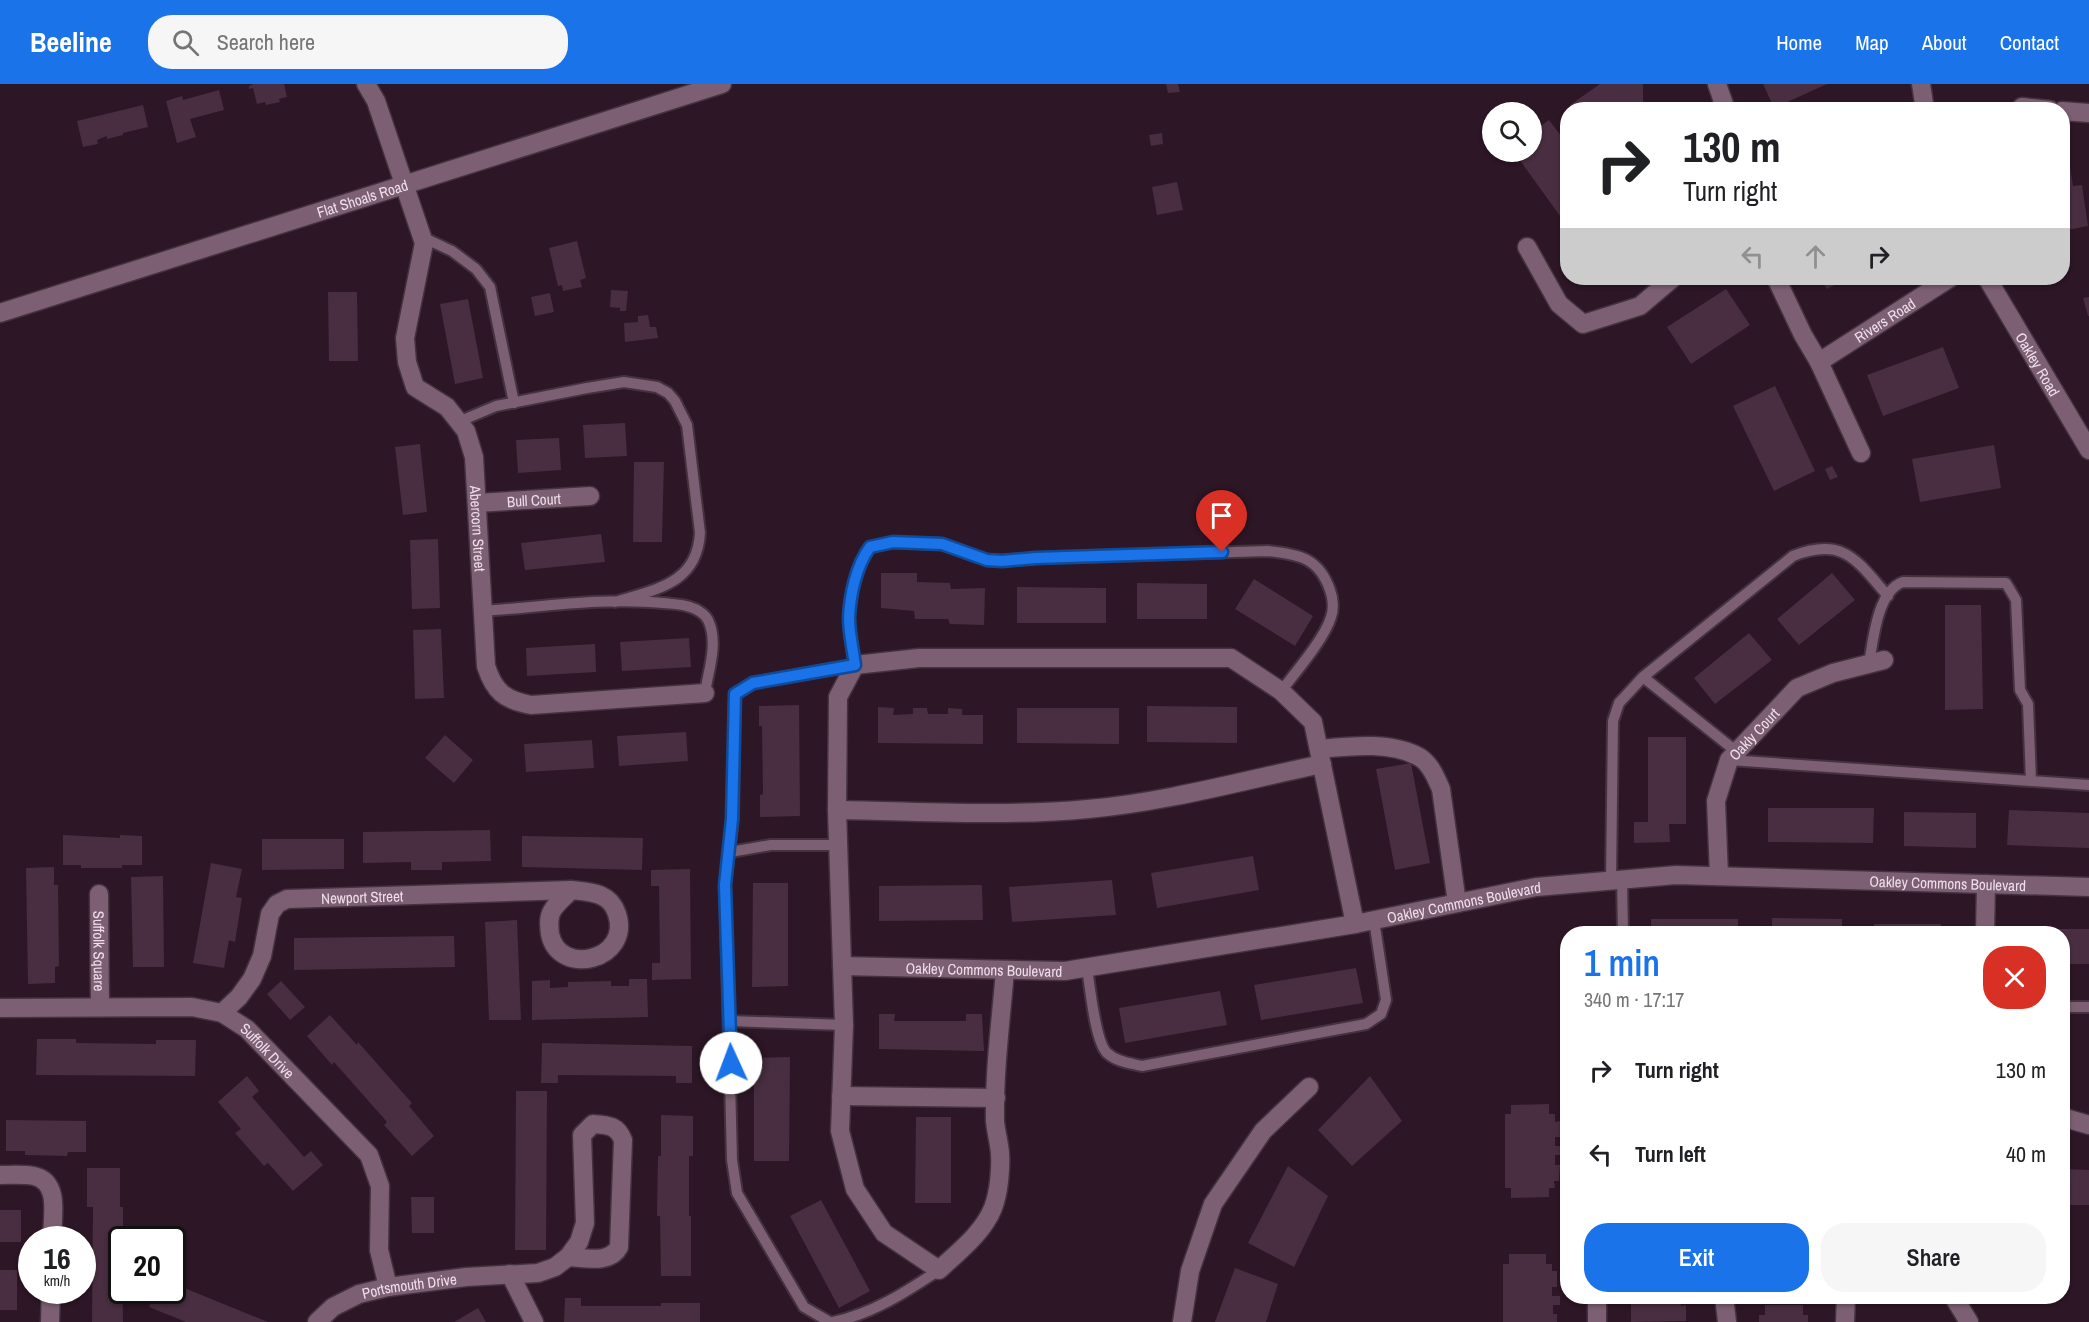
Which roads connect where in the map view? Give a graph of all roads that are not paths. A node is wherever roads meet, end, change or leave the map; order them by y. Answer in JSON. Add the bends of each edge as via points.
{"nodes":[{"id":1,"x":366,"y":84,"type":"edge"},
{"id":2,"x":722,"y":84,"type":"edge"},
{"id":3,"x":1717,"y":84,"type":"edge"},
{"id":4,"x":1921,"y":84,"type":"edge"},
{"id":5,"x":1723,"y":102,"type":"edge"},
{"id":6,"x":1924,"y":102,"type":"edge"},
{"id":7,"x":2070,"y":112,"type":"edge"},
{"id":8,"x":2089,"y":113,"type":"edge"},
{"id":9,"x":405,"y":185,"type":"junction"},
{"id":10,"x":422,"y":237,"type":"junction"},
{"id":11,"x":1527,"y":247,"type":"dead end"},
{"id":12,"x":1665,"y":285,"type":"edge"},
{"id":13,"x":1779,"y":285,"type":"edge"},
{"id":14,"x":1939,"y":285,"type":"edge"},
{"id":15,"x":1992,"y":285,"type":"edge"},
{"id":16,"x":0,"y":313,"type":"edge"},
{"id":17,"x":1819,"y":362,"type":"junction"},
{"id":18,"x":514,"y":403,"type":"junction"},
{"id":19,"x":458,"y":422,"type":"junction"},
{"id":20,"x":2082,"y":425,"type":"edge"},
{"id":21,"x":2089,"y":450,"type":"edge"},
{"id":22,"x":1862,"y":453,"type":"dead end"},
{"id":23,"x":590,"y":496,"type":"dead end"},
{"id":24,"x":477,"y":503,"type":"junction"},
{"id":25,"x":1888,"y":596,"type":"junction"},
{"id":26,"x":615,"y":602,"type":"junction"},
{"id":27,"x":483,"y":611,"type":"junction"},
{"id":28,"x":1876,"y":662,"type":"joint"},
{"id":29,"x":855,"y":665,"type":"junction"},
{"id":30,"x":1643,"y":677,"type":"junction"},
{"id":31,"x":1281,"y":691,"type":"junction"},
{"id":32,"x":705,"y":693,"type":"joint"},
{"id":33,"x":1733,"y":756,"type":"junction"},
{"id":34,"x":1321,"y":757,"type":"junction"},
{"id":35,"x":2031,"y":781,"type":"junction"},
{"id":36,"x":2089,"y":785,"type":"edge"},
{"id":37,"x":837,"y":810,"type":"junction"},
{"id":38,"x":838,"y":845,"type":"junction"},
{"id":39,"x":730,"y":852,"type":"junction"},
{"id":40,"x":1719,"y":876,"type":"junction"},
{"id":41,"x":1616,"y":880,"type":"junction"},
{"id":42,"x":1986,"y":884,"type":"junction"},
{"id":43,"x":2089,"y":887,"type":"edge"},
{"id":44,"x":571,"y":890,"type":"dead end"},
{"id":45,"x":99,"y":894,"type":"dead end"},
{"id":46,"x":1457,"y":903,"type":"junction"},
{"id":47,"x":1374,"y":920,"type":"junction"},
{"id":48,"x":1355,"y":924,"type":"junction"},
{"id":49,"x":1622,"y":926,"type":"edge"},
{"id":50,"x":1985,"y":926,"type":"edge"},
{"id":51,"x":842,"y":966,"type":"junction"},
{"id":52,"x":1087,"y":968,"type":"junction"},
{"id":53,"x":1005,"y":970,"type":"junction"},
{"id":54,"x":100,"y":1007,"type":"junction"},
{"id":55,"x":2070,"y":1007,"type":"edge"},
{"id":56,"x":2089,"y":1007,"type":"edge"},
{"id":57,"x":0,"y":1008,"type":"edge"},
{"id":58,"x":222,"y":1013,"type":"junction"},
{"id":59,"x":730,"y":1022,"type":"junction"},
{"id":60,"x":844,"y":1026,"type":"junction"},
{"id":61,"x":1309,"y":1087,"type":"dead end"},
{"id":62,"x":841,"y":1096,"type":"junction"},
{"id":63,"x":996,"y":1098,"type":"junction"},
{"id":64,"x":2070,"y":1119,"type":"edge"},
{"id":65,"x":2089,"y":1125,"type":"edge"},
{"id":66,"x":0,"y":1175,"type":"edge"},
{"id":67,"x":52,"y":1226,"type":"edge"},
{"id":68,"x":568,"y":1257,"type":"junction"},
{"id":69,"x":939,"y":1270,"type":"junction"},
{"id":70,"x":510,"y":1274,"type":"junction"},
{"id":71,"x":388,"y":1287,"type":"junction"},
{"id":72,"x":51,"y":1304,"type":"edge"},
{"id":73,"x":1597,"y":1304,"type":"edge"},
{"id":74,"x":1725,"y":1304,"type":"edge"},
{"id":75,"x":1846,"y":1304,"type":"edge"},
{"id":76,"x":1958,"y":1304,"type":"edge"},
{"id":77,"x":50,"y":1322,"type":"edge"},
{"id":78,"x":317,"y":1322,"type":"edge"},
{"id":79,"x":534,"y":1322,"type":"edge"},
{"id":80,"x":831,"y":1322,"type":"edge"},
{"id":81,"x":1182,"y":1322,"type":"edge"},
{"id":82,"x":1597,"y":1322,"type":"edge"},
{"id":83,"x":1727,"y":1322,"type":"edge"},
{"id":84,"x":1845,"y":1322,"type":"edge"},
{"id":85,"x":1969,"y":1322,"type":"edge"}],
"edges":[{"from":1,"to":9,"type":"street","name":"Abercorn Street","via":[[376,101]]},
{"from":2,"to":9,"type":"street","name":"Flat Shoals Road"},
{"from":3,"to":5,"type":"street"},
{"from":4,"to":6,"type":"street"},
{"from":7,"to":8,"type":"street"},
{"from":9,"to":10,"type":"street","name":"Abercorn Street"},
{"from":9,"to":16,"type":"street","name":"Flat Shoals Road"},
{"from":10,"to":18,"type":"lane","via":[[452,251],[476,269],[490,286]]},
{"from":10,"to":19,"type":"street","name":"Abercorn Street","via":[[405,338],[407,363],[415,387],[447,406]]},
{"from":11,"to":12,"type":"street","via":[[1559,304],[1583,324],[1640,306]]},
{"from":13,"to":17,"type":"street"},
{"from":14,"to":17,"type":"street","name":"Rivers Road"},
{"from":15,"to":20,"type":"street","name":"Oakley Road"},
{"from":17,"to":22,"type":"street"},
{"from":18,"to":19,"type":"lane"},
{"from":18,"to":26,"type":"lane","via":[[624,382],[657,387],[668,393],[679,409],[687,425],[699,548],[694,562],[672,582]]},
{"from":19,"to":24,"type":"street","name":"Abercorn Street","via":[[466,431],[474,457]]},
{"from":20,"to":21,"type":"street","name":"Oakley Road"},
{"from":23,"to":24,"type":"street","name":"Bull Court"},
{"from":24,"to":27,"type":"street","name":"Abercorn Street"},
{"from":25,"to":28,"type":"lane","via":[[1880,608]]},
{"from":25,"to":30,"type":"lane","via":[[1854,557],[1824,548],[1807,550],[1793,556]]},
{"from":25,"to":35,"type":"lane","via":[[1896,584],[1903,582],[2006,583],[2016,600],[2019,690],[2028,704]]},
{"from":26,"to":27,"type":"lane"},
{"from":26,"to":32,"type":"lane","via":[[691,607],[702,613],[711,632],[710,674]]},
{"from":27,"to":32,"type":"street","name":"Abercorn Street","via":[[486,666],[491,682],[515,702],[531,705]]},
{"from":28,"to":33,"type":"street","name":"Oakly Court","via":[[1797,688]]},
{"from":29,"to":31,"type":"street","via":[[919,658],[1231,658]]},
{"from":29,"to":31,"type":"lane","via":[[849,618],[861,559],[870,547],[893,542],[942,544],[987,560],[1002,561],[1268,551],[1292,553],[1311,561],[1325,576],[1332,597],[1332,616],[1324,632]]},
{"from":29,"to":37,"type":"street","via":[[838,697]]},
{"from":29,"to":39,"type":"lane","via":[[753,683],[735,694]]},
{"from":30,"to":33,"type":"lane"},
{"from":30,"to":41,"type":"lane","via":[[1619,703],[1613,721]]},
{"from":31,"to":34,"type":"street","via":[[1313,722]]},
{"from":33,"to":35,"type":"lane"},
{"from":33,"to":40,"type":"street","name":"Oakly Court","via":[[1716,801]]},
{"from":34,"to":37,"type":"street","via":[[1204,790],[1089,809],[1024,813]]},
{"from":34,"to":46,"type":"street","via":[[1356,745],[1400,751],[1421,759],[1434,773],[1441,789]]},
{"from":34,"to":48,"type":"street"},
{"from":35,"to":36,"type":"lane"},
{"from":37,"to":38,"type":"street"},
{"from":38,"to":39,"type":"lane","via":[[771,845]]},
{"from":38,"to":51,"type":"street"},
{"from":39,"to":59,"type":"lane","via":[[725,885]]},
{"from":40,"to":41,"type":"street","name":"Oakley Commons Boulevard"},
{"from":40,"to":42,"type":"street","name":"Oakley Commons Boulevard"},
{"from":41,"to":46,"type":"street","name":"Oakley Commons Boulevard","via":[[1536,887]]},
{"from":41,"to":49,"type":"lane"},
{"from":42,"to":43,"type":"street","name":"Oakley Commons Boulevard"},
{"from":42,"to":50,"type":"street"},
{"from":44,"to":58,"type":"street","name":"Newport Street","via":[[287,899],[270,914],[262,956],[252,979]]},
{"from":45,"to":54,"type":"street","name":"Suffolk Square"},
{"from":46,"to":47,"type":"street","name":"Oakley Commons Boulevard"},
{"from":47,"to":48,"type":"street","name":"Oakley Commons Boulevard"},
{"from":47,"to":52,"type":"lane","via":[[1386,1000],[1381,1014],[1366,1024],[1142,1065],[1119,1061],[1106,1052],[1099,1037]]},
{"from":48,"to":52,"type":"street","name":"Oakley Commons Boulevard"},
{"from":51,"to":53,"type":"street","name":"Oakley Commons Boulevard"},
{"from":51,"to":60,"type":"street"},
{"from":52,"to":53,"type":"street","name":"Oakley Commons Boulevard"},
{"from":53,"to":63,"type":"street"},
{"from":54,"to":57,"type":"street","name":"Suffolk Drive"},
{"from":54,"to":58,"type":"street","name":"Suffolk Drive","via":[[192,1007]]},
{"from":55,"to":56,"type":"lane"},
{"from":58,"to":71,"type":"street","name":"Suffolk Drive","via":[[247,1029],[369,1155],[380,1186],[378,1250]]},
{"from":59,"to":60,"type":"lane"},
{"from":59,"to":80,"type":"lane","via":[[732,1160],[737,1193],[804,1307]]},
{"from":60,"to":62,"type":"street"},
{"from":61,"to":81,"type":"street","via":[[1263,1131],[1213,1204],[1190,1271]]},
{"from":62,"to":63,"type":"street"},
{"from":62,"to":69,"type":"street","via":[[840,1131],[855,1189],[884,1233]]},
{"from":63,"to":69,"type":"street","via":[[1000,1155],[993,1208],[968,1244]]},
{"from":64,"to":65,"type":"street"},
{"from":66,"to":67,"type":"street","via":[[34,1176],[44,1181],[52,1192]]},
{"from":68,"to":68,"type":"street","via":[[579,1242],[585,1223],[582,1135],[592,1124],[611,1126],[623,1140],[619,1246],[608,1258]]},
{"from":68,"to":70,"type":"street","name":"Portsmouth Drive","via":[[538,1273]]},
{"from":69,"to":80,"type":"lane","via":[[897,1298]]},
{"from":70,"to":71,"type":"street","name":"Portsmouth Drive"},
{"from":70,"to":79,"type":"street"},
{"from":71,"to":78,"type":"street","name":"Portsmouth Drive","via":[[359,1294],[333,1307]]},
{"from":72,"to":77,"type":"street"},
{"from":73,"to":82,"type":"street"},
{"from":74,"to":83,"type":"street"},
{"from":75,"to":84,"type":"street"},
{"from":76,"to":85,"type":"street"}]}
